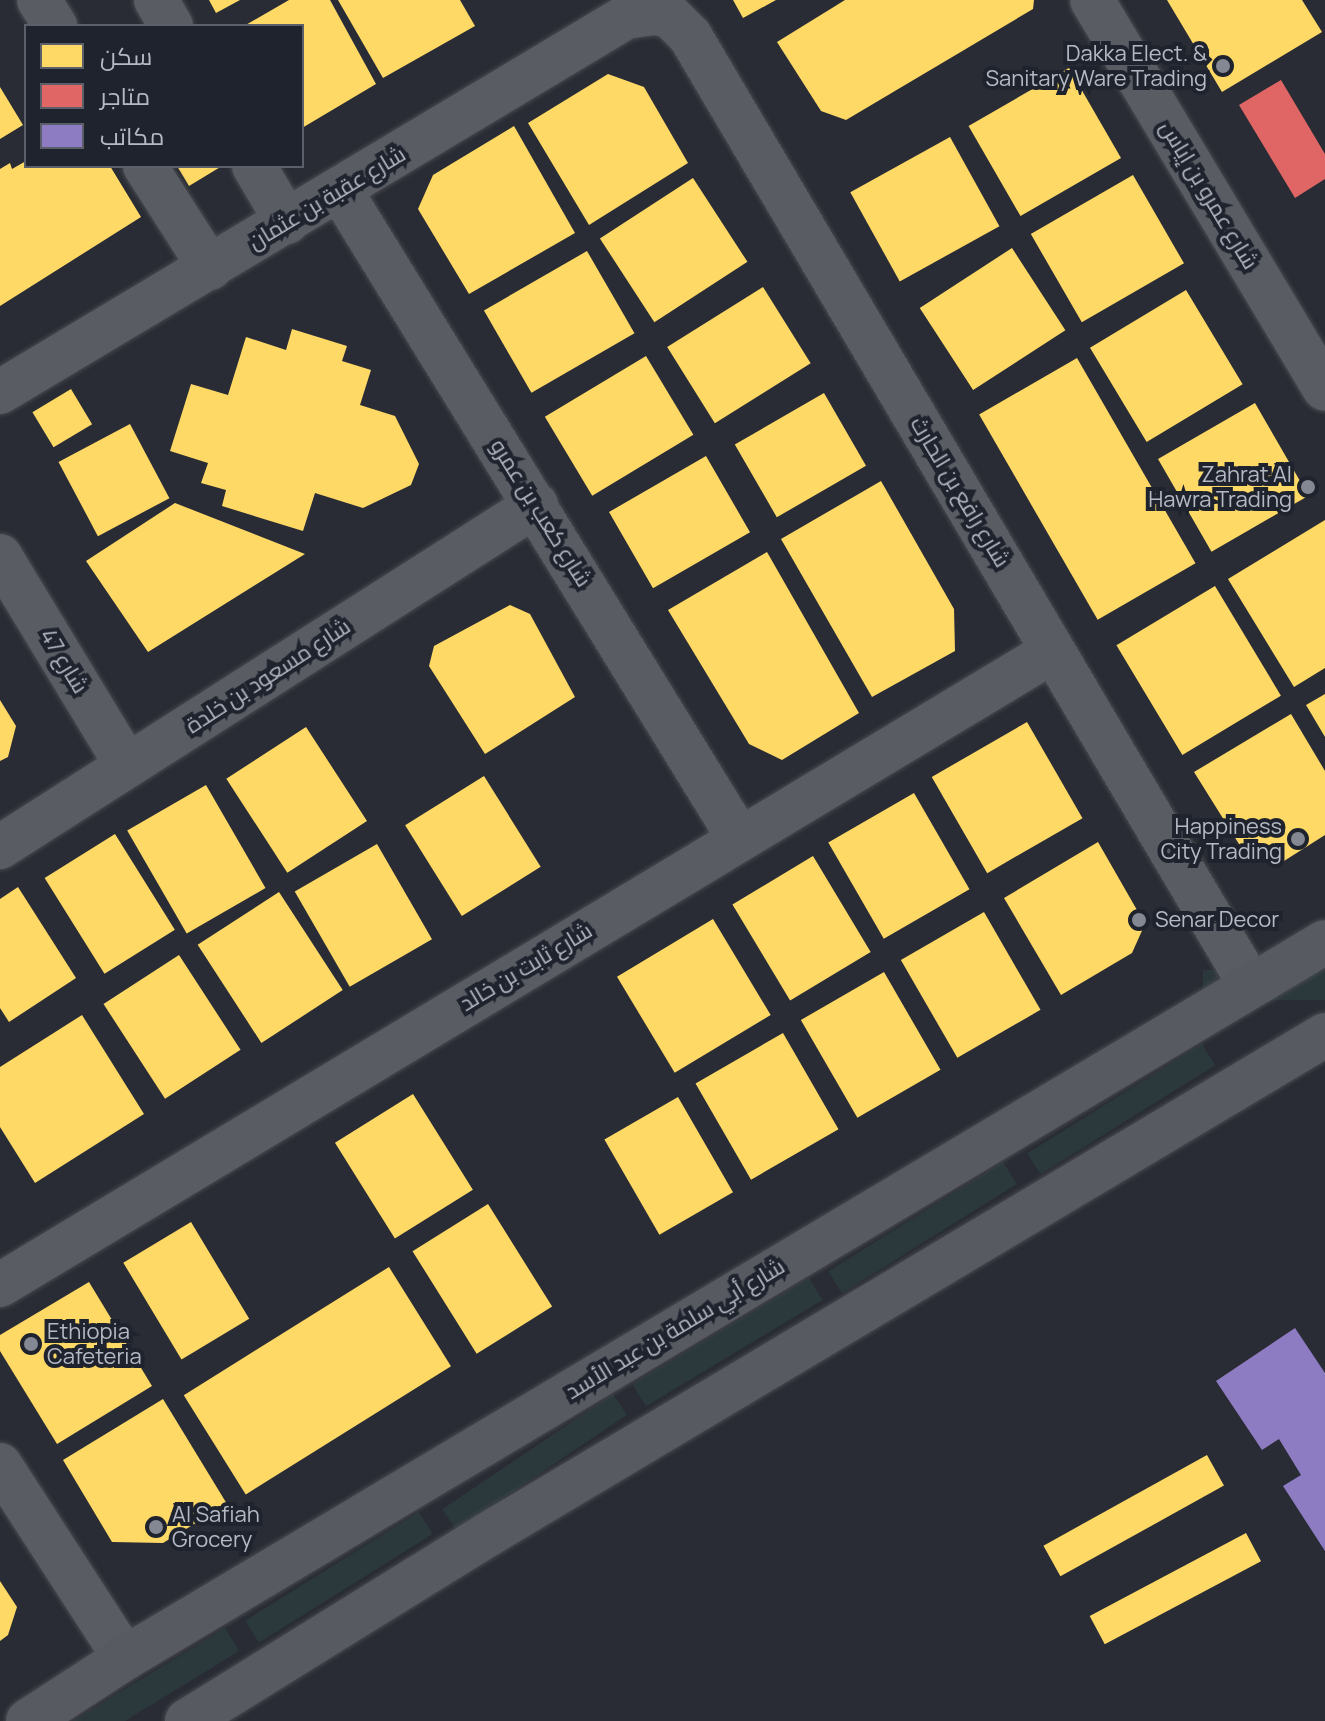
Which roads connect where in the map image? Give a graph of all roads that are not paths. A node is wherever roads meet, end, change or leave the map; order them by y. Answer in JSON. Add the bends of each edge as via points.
{"nodes":[{"id":1,"x":39,"y":0,"type":"edge"},
{"id":2,"x":156,"y":0,"type":"edge"},
{"id":3,"x":1092,"y":0,"type":"edge"},
{"id":4,"x":656,"y":13,"type":"joint"},
{"id":5,"x":54,"y":24,"type":"edge"},
{"id":6,"x":170,"y":24,"type":"edge"},
{"id":7,"x":146,"y":168,"type":"edge"},
{"id":8,"x":255,"y":168,"type":"edge"},
{"id":9,"x":340,"y":190,"type":"junction"},
{"id":10,"x":287,"y":222,"type":"junction"},
{"id":11,"x":210,"y":268,"type":"junction"},
{"id":12,"x":1325,"y":389,"type":"edge"},
{"id":13,"x":0,"y":392,"type":"edge"},
{"id":14,"x":536,"y":505,"type":"junction"},
{"id":15,"x":0,"y":556,"type":"edge"},
{"id":16,"x":1053,"y":651,"type":"junction"},
{"id":17,"x":127,"y":766,"type":"junction"},
{"id":18,"x":739,"y":838,"type":"junction"},
{"id":19,"x":0,"y":847,"type":"edge"},
{"id":20,"x":1325,"y":942,"type":"edge"},
{"id":21,"x":1251,"y":986,"type":"junction"},
{"id":22,"x":1325,"y":1035,"type":"edge"},
{"id":23,"x":0,"y":1285,"type":"edge"},
{"id":24,"x":0,"y":1465,"type":"edge"},
{"id":25,"x":125,"y":1658,"type":"junction"},
{"id":26,"x":28,"y":1721,"type":"edge"},
{"id":27,"x":187,"y":1721,"type":"edge"}],
"edges":[{"from":1,"to":5,"type":"street"},
{"from":2,"to":6,"type":"street"},
{"from":3,"to":12,"type":"street","name":"شارع عمرو بن إياس"},
{"from":4,"to":9,"type":"street","name":"شارع عقبة بن عثمان","via":[[626,17]]},
{"from":4,"to":16,"type":"street","name":"شارع رافع بن الحارث","via":[[670,16],[690,36]]},
{"from":7,"to":11,"type":"street"},
{"from":8,"to":10,"type":"street"},
{"from":9,"to":10,"type":"street","name":"شارع عقبة بن عثمان"},
{"from":9,"to":14,"type":"street","name":"شارع كعب بن عمرو"},
{"from":10,"to":11,"type":"street","name":"شارع عقبة بن عثمان"},
{"from":11,"to":13,"type":"street","name":"شارع عقبة بن عثمان"},
{"from":14,"to":17,"type":"street","name":"شارع مسعود بن خلدة"},
{"from":14,"to":18,"type":"street","name":"شارع كعب بن عمرو"},
{"from":15,"to":17,"type":"street","name":"شارع 47"},
{"from":16,"to":18,"type":"street","name":"شارع ثابت بن خالد"},
{"from":16,"to":21,"type":"street","name":"شارع رافع بن الحارث"},
{"from":17,"to":19,"type":"street","name":"شارع مسعود بن خلدة"},
{"from":18,"to":23,"type":"street","name":"شارع ثابت بن خالد"},
{"from":20,"to":21,"type":"street","name":"شارع أبي سلمة بن عبد الأسد"},
{"from":21,"to":25,"type":"street","name":"شارع أبي سلمة بن عبد الأسد"},
{"from":22,"to":27,"type":"street","via":[[487,1535]]},
{"from":24,"to":25,"type":"street"},
{"from":25,"to":26,"type":"street","name":"شارع أبي سلمة بن عبد الأسد"}]}
